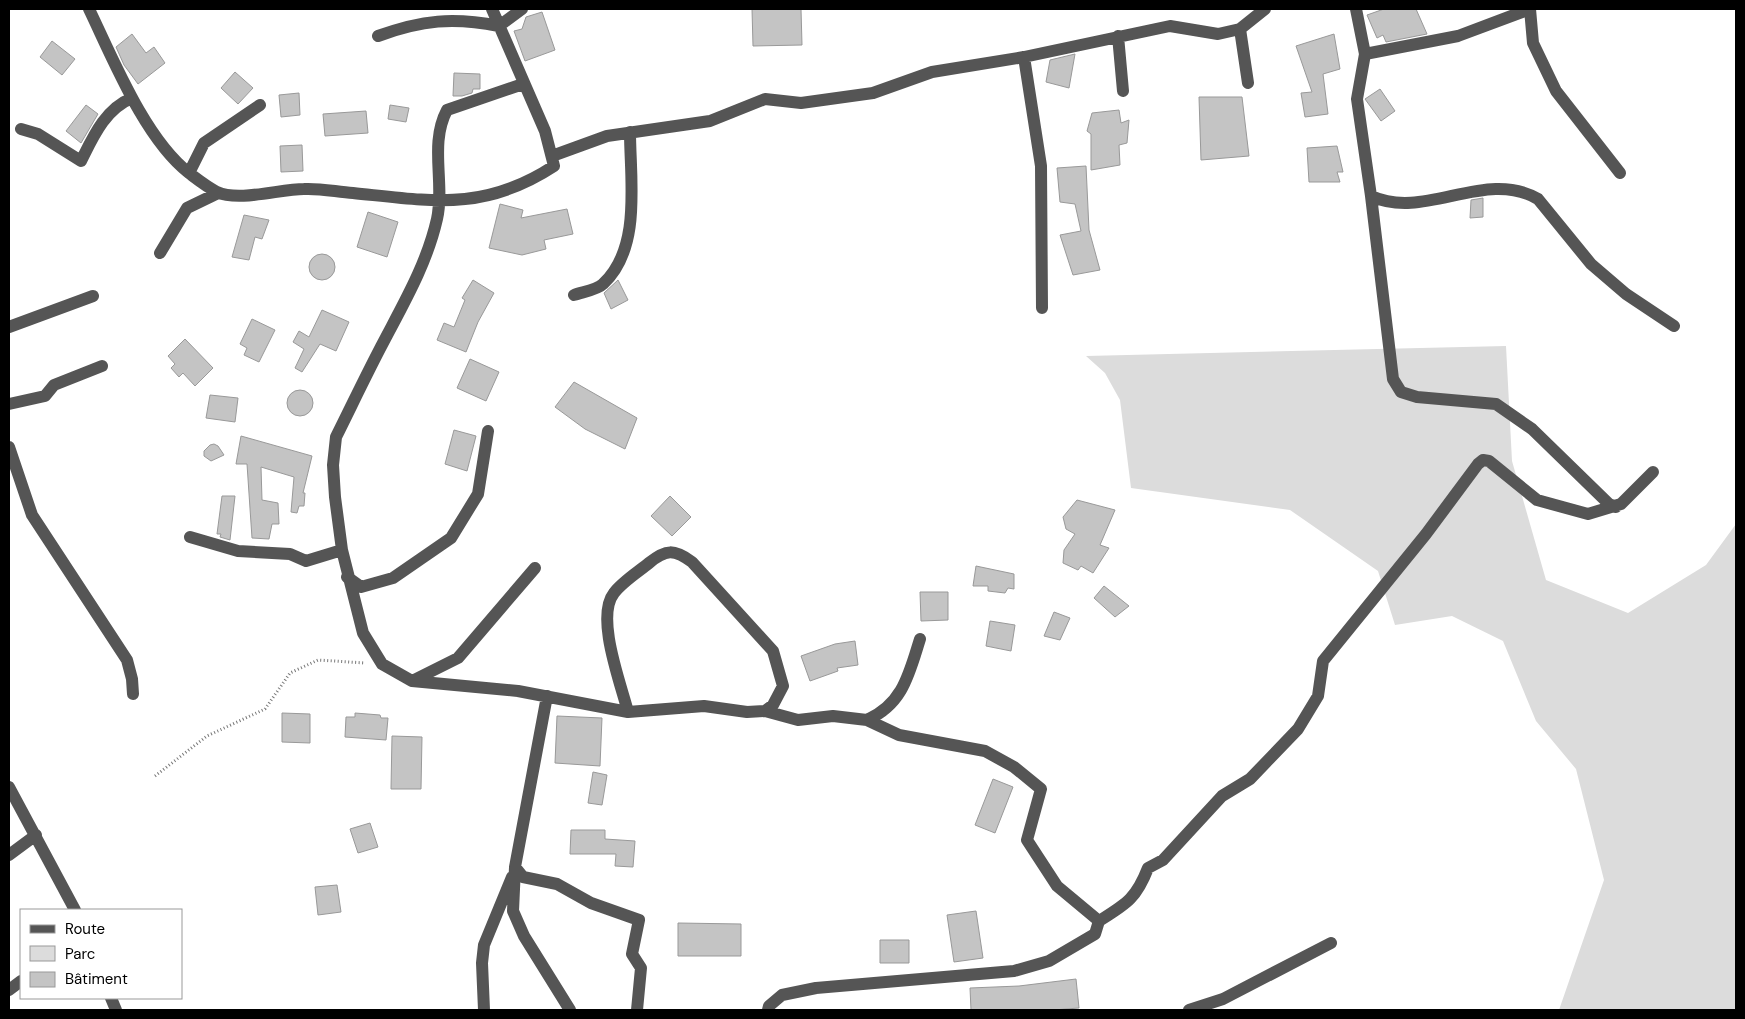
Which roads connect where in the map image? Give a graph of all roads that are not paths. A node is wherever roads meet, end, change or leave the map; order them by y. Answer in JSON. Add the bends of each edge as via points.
{"nodes":[{"id":1,"x":89,"y":9,"type":"edge"},
{"id":2,"x":492,"y":9,"type":"edge"},
{"id":3,"x":522,"y":9,"type":"edge"},
{"id":4,"x":1265,"y":9,"type":"edge"},
{"id":5,"x":1356,"y":9,"type":"edge"},
{"id":6,"x":1530,"y":9,"type":"edge"},
{"id":7,"x":499,"y":26,"type":"junction"},
{"id":8,"x":1240,"y":29,"type":"junction"},
{"id":9,"x":378,"y":36,"type":"dead end"},
{"id":10,"x":1118,"y":36,"type":"junction"},
{"id":11,"x":1365,"y":54,"type":"junction"},
{"id":12,"x":1024,"y":57,"type":"junction"},
{"id":13,"x":1248,"y":83,"type":"dead end"},
{"id":14,"x":523,"y":84,"type":"junction"},
{"id":15,"x":1123,"y":91,"type":"dead end"},
{"id":16,"x":132,"y":98,"type":"junction"},
{"id":17,"x":260,"y":105,"type":"dead end"},
{"id":18,"x":21,"y":129,"type":"dead end"},
{"id":19,"x":630,"y":132,"type":"junction"},
{"id":20,"x":552,"y":156,"type":"junction"},
{"id":21,"x":190,"y":173,"type":"junction"},
{"id":22,"x":1620,"y":173,"type":"dead end"},
{"id":23,"x":218,"y":193,"type":"junction"},
{"id":24,"x":1371,"y":196,"type":"junction"},
{"id":25,"x":440,"y":202,"type":"junction"},
{"id":26,"x":160,"y":254,"type":"dead end"},
{"id":27,"x":574,"y":295,"type":"dead end"},
{"id":28,"x":93,"y":296,"type":"dead end"},
{"id":29,"x":1042,"y":308,"type":"dead end"},
{"id":30,"x":9,"y":326,"type":"edge"},
{"id":31,"x":1674,"y":326,"type":"dead end"},
{"id":32,"x":102,"y":366,"type":"dead end"},
{"id":33,"x":9,"y":404,"type":"edge"},
{"id":34,"x":488,"y":431,"type":"dead end"},
{"id":35,"x":9,"y":447,"type":"edge"},
{"id":36,"x":1653,"y":472,"type":"dead end"},
{"id":37,"x":1616,"y":507,"type":"junction"},
{"id":38,"x":190,"y":537,"type":"dead end"},
{"id":39,"x":342,"y":550,"type":"junction"},
{"id":40,"x":535,"y":568,"type":"dead end"},
{"id":41,"x":347,"y":576,"type":"junction"},
{"id":42,"x":920,"y":639,"type":"dead end"},
{"id":43,"x":412,"y":681,"type":"junction"},
{"id":44,"x":133,"y":694,"type":"dead end"},
{"id":45,"x":547,"y":696,"type":"junction"},
{"id":46,"x":765,"y":711,"type":"junction"},
{"id":47,"x":628,"y":712,"type":"junction"},
{"id":48,"x":867,"y":720,"type":"junction"},
{"id":49,"x":9,"y":787,"type":"edge"},
{"id":50,"x":36,"y":835,"type":"junction"},
{"id":51,"x":9,"y":855,"type":"edge"},
{"id":52,"x":515,"y":868,"type":"junction"},
{"id":53,"x":74,"y":909,"type":"edge"},
{"id":54,"x":1099,"y":921,"type":"junction"},
{"id":55,"x":1331,"y":943,"type":"dead end"},
{"id":56,"x":20,"y":982,"type":"edge"},
{"id":57,"x":9,"y":990,"type":"edge"},
{"id":58,"x":484,"y":1010,"type":"edge"},
{"id":59,"x":570,"y":1010,"type":"edge"},
{"id":60,"x":637,"y":1010,"type":"edge"},
{"id":61,"x":768,"y":1010,"type":"edge"},
{"id":62,"x":1189,"y":1010,"type":"edge"}],
"edges":[{"from":1,"to":16,"type":"street"},
{"from":2,"to":7,"type":"street"},
{"from":3,"to":7,"type":"street"},
{"from":4,"to":8,"type":"street"},
{"from":5,"to":11,"type":"street"},
{"from":6,"to":11,"type":"street","via":[[1458,36]]},
{"from":6,"to":22,"type":"street","via":[[1533,43],[1556,92]]},
{"from":7,"to":9,"type":"street","via":[[462,20],[410,24]]},
{"from":7,"to":14,"type":"street"},
{"from":8,"to":10,"type":"street","via":[[1218,34],[1170,26]]},
{"from":8,"to":13,"type":"street"},
{"from":10,"to":12,"type":"street"},
{"from":10,"to":15,"type":"street"},
{"from":11,"to":24,"type":"street","via":[[1357,99]]},
{"from":12,"to":19,"type":"street","via":[[932,72],[872,93],[801,103],[765,99],[710,121]]},
{"from":12,"to":29,"type":"street","via":[[1041,166]]},
{"from":14,"to":20,"type":"street","via":[[545,131]]},
{"from":14,"to":25,"type":"street","via":[[447,110],[438,131]]},
{"from":16,"to":18,"type":"street","via":[[120,103],[96,129],[81,161],[38,134]]},
{"from":16,"to":21,"type":"street","via":[[168,152]]},
{"from":17,"to":21,"type":"street","via":[[204,143]]},
{"from":19,"to":20,"type":"street","via":[[607,136]]},
{"from":19,"to":27,"type":"street","via":[[631,220],[622,259],[602,286]]},
{"from":20,"to":25,"type":"street","via":[[554,166],[532,181],[491,196]]},
{"from":21,"to":23,"type":"street"},
{"from":23,"to":25,"type":"street","via":[[246,196],[304,189]]},
{"from":23,"to":26,"type":"street","via":[[187,208]]},
{"from":24,"to":31,"type":"street","via":[[1390,203],[1412,204],[1479,189],[1511,189],[1528,194],[1538,200],[1591,264],[1626,294]]},
{"from":24,"to":37,"type":"street","via":[[1393,379],[1401,392],[1417,397],[1496,404],[1532,429],[1609,504]]},
{"from":25,"to":39,"type":"street","via":[[419,274],[336,437],[334,498]]},
{"from":28,"to":30,"type":"street"},
{"from":32,"to":33,"type":"street","via":[[54,385],[45,396]]},
{"from":34,"to":41,"type":"street","via":[[478,494],[451,538],[393,578],[361,587]]},
{"from":35,"to":44,"type":"street","via":[[32,515],[127,660]]},
{"from":36,"to":37,"type":"street"},
{"from":37,"to":54,"type":"street","via":[[1588,514],[1537,500],[1489,461],[1483,460],[1478,464],[1323,661],[1318,696],[1298,730],[1250,779],[1222,796],[1163,860],[1148,868],[1140,889],[1128,902]]},
{"from":38,"to":39,"type":"street","via":[[238,551],[290,554],[306,560]]},
{"from":39,"to":41,"type":"street"},
{"from":40,"to":43,"type":"street","via":[[458,658]]},
{"from":41,"to":43,"type":"street","via":[[363,633],[382,664]]},
{"from":42,"to":48,"type":"street","via":[[904,688],[882,714]]},
{"from":43,"to":45,"type":"street"},
{"from":45,"to":47,"type":"street"},
{"from":45,"to":52,"type":"street"},
{"from":46,"to":47,"type":"street","via":[[704,706]]},
{"from":46,"to":47,"type":"street","via":[[773,705],[783,686],[773,651],[692,562],[678,552],[657,556],[613,594],[608,609],[606,626]]},
{"from":46,"to":48,"type":"street","via":[[798,720],[833,716]]},
{"from":48,"to":54,"type":"street","via":[[899,735],[985,751],[1014,766],[1041,789],[1027,840],[1057,886]]},
{"from":49,"to":50,"type":"street"},
{"from":50,"to":51,"type":"street"},
{"from":50,"to":53,"type":"street"},
{"from":52,"to":58,"type":"street","via":[[484,945]]},
{"from":52,"to":59,"type":"street","via":[[513,911],[524,936]]},
{"from":52,"to":60,"type":"street","via":[[523,877],[557,884],[591,903],[638,920],[632,954],[641,968]]},
{"from":54,"to":61,"type":"street","via":[[1095,934],[1080,943],[1049,961],[1014,972],[816,988],[782,995]]},
{"from":55,"to":62,"type":"street","via":[[1223,999]]},
{"from":56,"to":57,"type":"street"}]}
